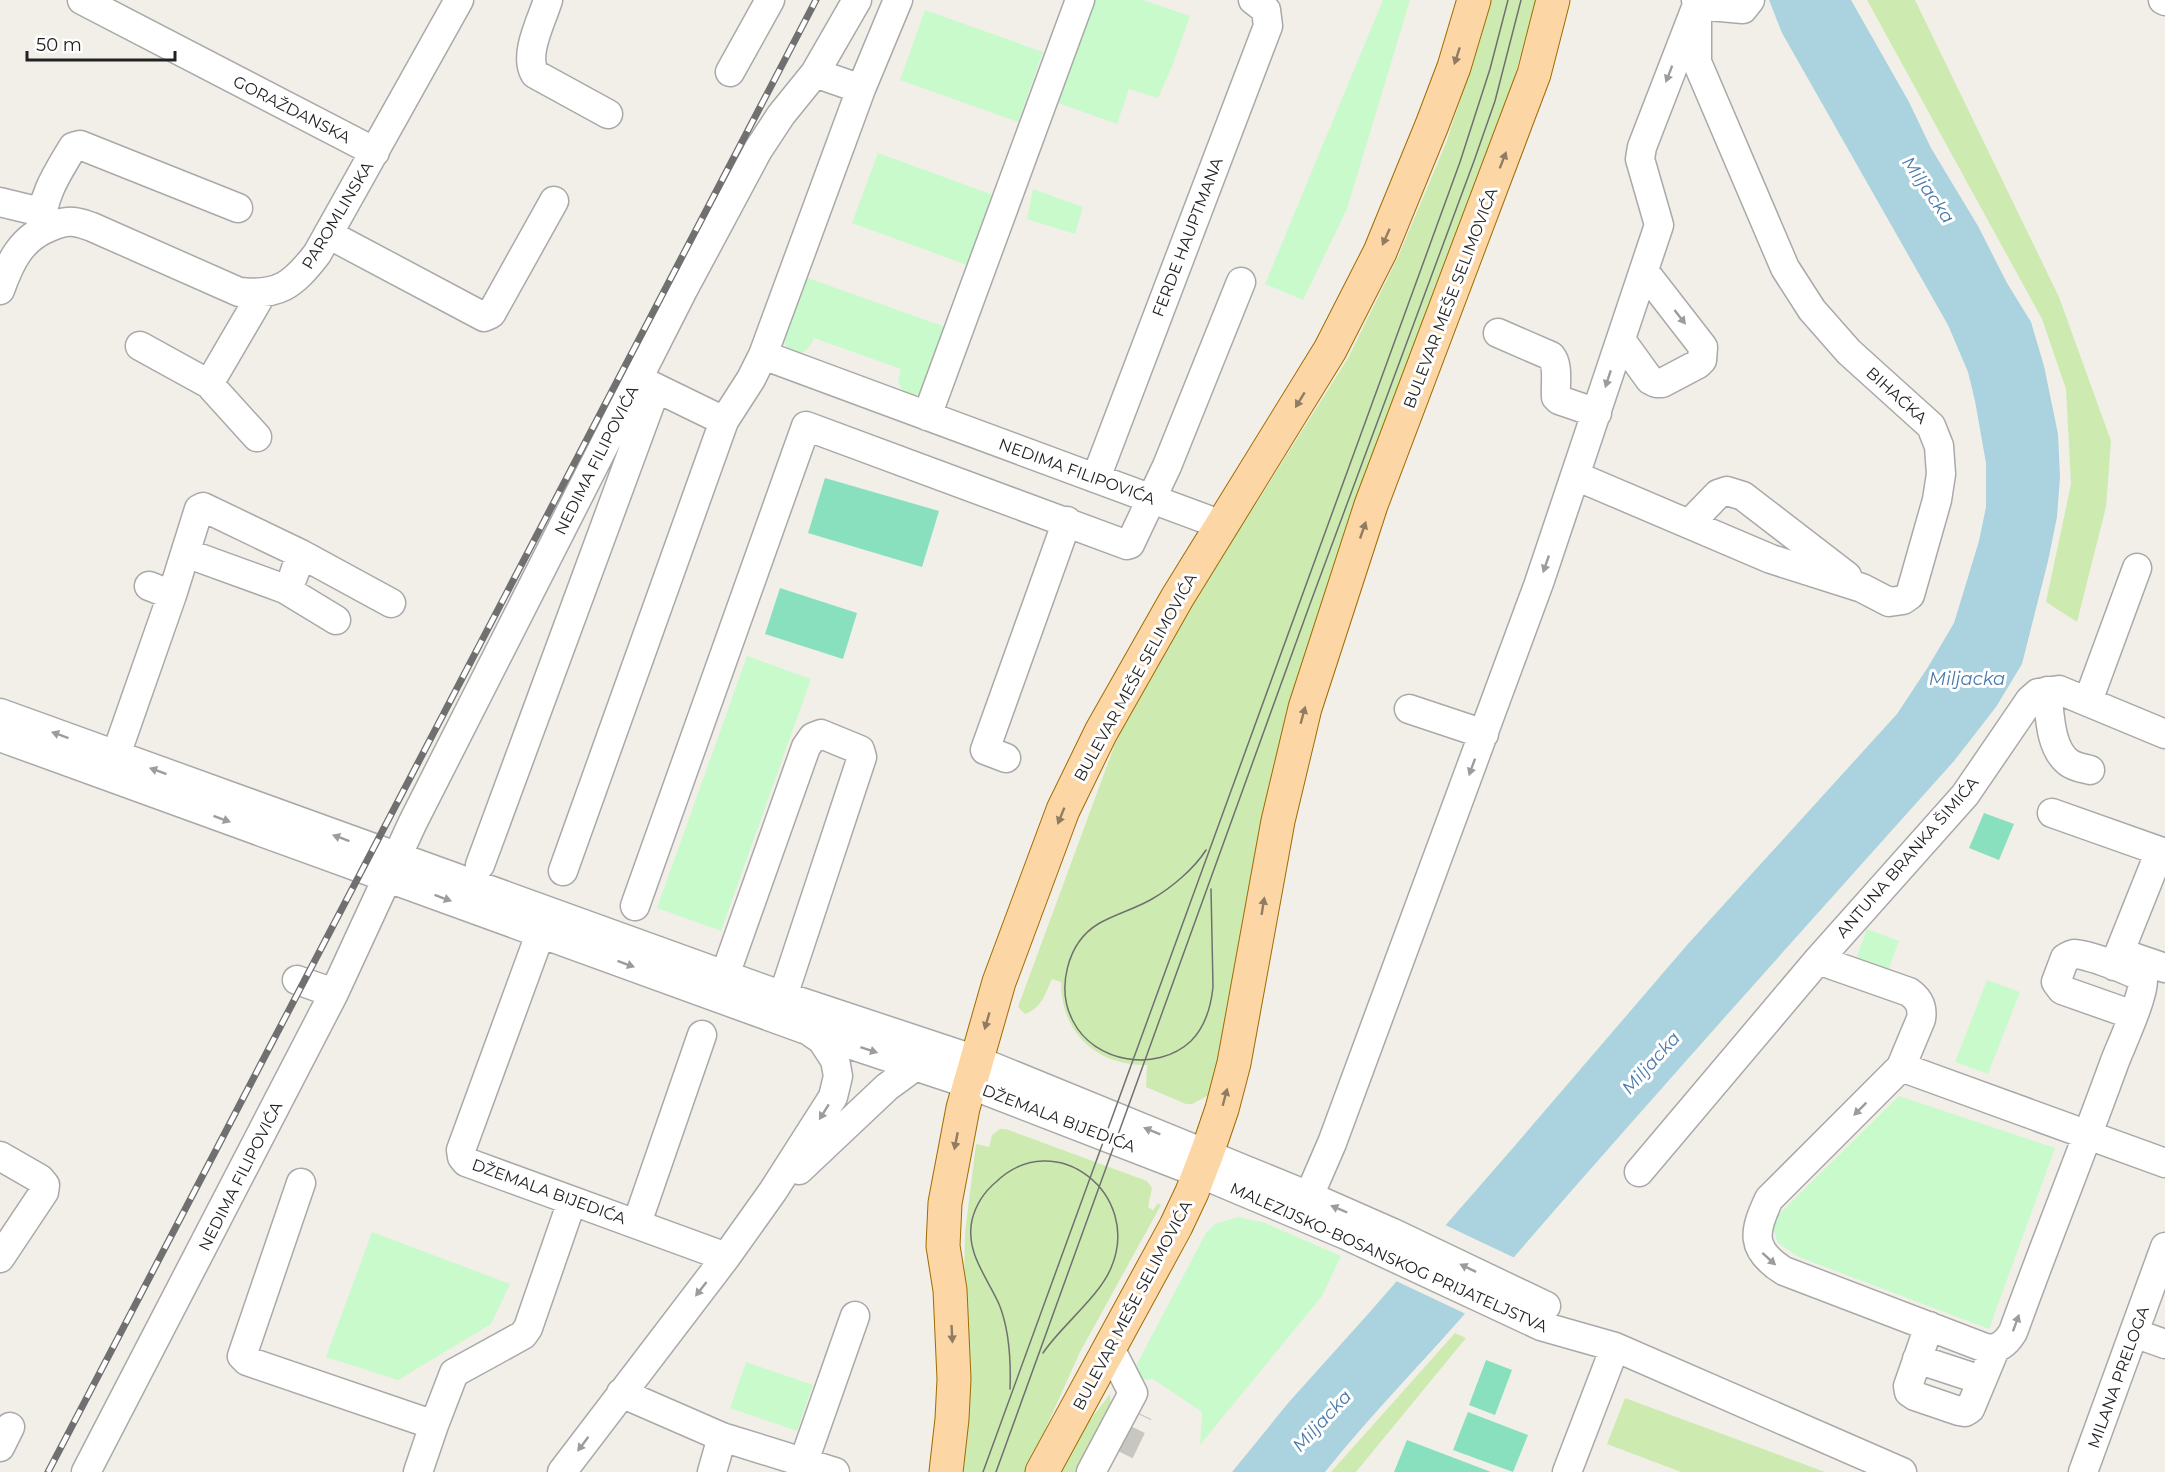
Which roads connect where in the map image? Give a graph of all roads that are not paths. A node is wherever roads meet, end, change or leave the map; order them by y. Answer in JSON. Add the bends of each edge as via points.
{"nodes":[{"id":1,"x":459,"y":0,"type":"edge"},
{"id":2,"x":548,"y":0,"type":"edge"},
{"id":3,"x":770,"y":0,"type":"edge"},
{"id":4,"x":857,"y":0,"type":"edge"},
{"id":5,"x":898,"y":0,"type":"edge"},
{"id":6,"x":1080,"y":0,"type":"edge"},
{"id":7,"x":1253,"y":0,"type":"edge"},
{"id":8,"x":1474,"y":0,"type":"edge"},
{"id":9,"x":1553,"y":0,"type":"edge"},
{"id":10,"x":1749,"y":0,"type":"edge"},
{"id":11,"x":1696,"y":2,"type":"edge"},
{"id":12,"x":94,"y":3,"type":"edge"},
{"id":13,"x":730,"y":72,"type":"dead end"},
{"id":14,"x":815,"y":74,"type":"junction"},
{"id":15,"x":861,"y":89,"type":"junction"},
{"id":16,"x":608,"y":114,"type":"dead end"},
{"id":17,"x":375,"y":152,"type":"junction"},
{"id":18,"x":554,"y":201,"type":"dead end"},
{"id":19,"x":0,"y":202,"type":"edge"},
{"id":20,"x":238,"y":207,"type":"dead end"},
{"id":21,"x":41,"y":221,"type":"junction"},
{"id":22,"x":328,"y":234,"type":"junction"},
{"id":23,"x":1644,"y":271,"type":"junction"},
{"id":24,"x":1241,"y":282,"type":"dead end"},
{"id":25,"x":0,"y":290,"type":"edge"},
{"id":26,"x":261,"y":295,"type":"junction"},
{"id":27,"x":1498,"y":333,"type":"dead end"},
{"id":28,"x":1621,"y":340,"type":"junction"},
{"id":29,"x":140,"y":346,"type":"dead end"},
{"id":30,"x":763,"y":355,"type":"junction"},
{"id":31,"x":209,"y":384,"type":"junction"},
{"id":32,"x":1597,"y":412,"type":"junction"},
{"id":33,"x":927,"y":416,"type":"junction"},
{"id":34,"x":724,"y":421,"type":"junction"},
{"id":35,"x":257,"y":437,"type":"dead end"},
{"id":36,"x":1576,"y":476,"type":"junction"},
{"id":37,"x":1096,"y":478,"type":"junction"},
{"id":38,"x":1150,"y":499,"type":"junction"},
{"id":39,"x":1066,"y":521,"type":"junction"},
{"id":40,"x":1689,"y":524,"type":"junction"},
{"id":41,"x":1222,"y":525,"type":"junction"},
{"id":42,"x":186,"y":553,"type":"junction"},
{"id":43,"x":2137,"y":568,"type":"dead end"},
{"id":44,"x":289,"y":582,"type":"junction"},
{"id":45,"x":1862,"y":588,"type":"junction"},
{"id":46,"x":391,"y":603,"type":"dead end"},
{"id":47,"x":338,"y":612,"type":"dead end"},
{"id":48,"x":2068,"y":695,"type":"junction"},
{"id":49,"x":1409,"y":709,"type":"dead end"},
{"id":50,"x":0,"y":713,"type":"edge"},
{"id":51,"x":1484,"y":734,"type":"junction"},
{"id":52,"x":2165,"y":734,"type":"edge"},
{"id":53,"x":0,"y":737,"type":"edge"},
{"id":54,"x":1006,"y":758,"type":"dead end"},
{"id":55,"x":112,"y":766,"type":"junction"},
{"id":56,"x":2090,"y":770,"type":"dead end"},
{"id":57,"x":2052,"y":813,"type":"dead end"},
{"id":58,"x":2163,"y":852,"type":"edge"},
{"id":59,"x":480,"y":865,"type":"dead end"},
{"id":60,"x":392,"y":867,"type":"junction"},
{"id":61,"x":563,"y":871,"type":"dead end"},
{"id":62,"x":635,"y":906,"type":"dead end"},
{"id":63,"x":545,"y":922,"type":"junction"},
{"id":64,"x":2117,"y":959,"type":"junction"},
{"id":65,"x":1818,"y":960,"type":"junction"},
{"id":66,"x":2165,"y":968,"type":"edge"},
{"id":67,"x":725,"y":975,"type":"junction"},
{"id":68,"x":297,"y":980,"type":"dead end"},
{"id":69,"x":334,"y":993,"type":"junction"},
{"id":70,"x":783,"y":996,"type":"junction"},
{"id":71,"x":2133,"y":1015,"type":"junction"},
{"id":72,"x":804,"y":1029,"type":"junction"},
{"id":73,"x":702,"y":1035,"type":"dead end"},
{"id":74,"x":917,"y":1065,"type":"junction"},
{"id":75,"x":1901,"y":1067,"type":"junction"},
{"id":76,"x":972,"y":1072,"type":"junction"},
{"id":77,"x":2088,"y":1135,"type":"junction"},
{"id":78,"x":0,"y":1155,"type":"edge"},
{"id":79,"x":1203,"y":1163,"type":"junction"},
{"id":80,"x":2165,"y":1163,"type":"edge"},
{"id":81,"x":1640,"y":1172,"type":"dead end"},
{"id":82,"x":301,"y":1183,"type":"dead end"},
{"id":83,"x":773,"y":1191,"type":"junction"},
{"id":84,"x":1309,"y":1196,"type":"junction"},
{"id":85,"x":572,"y":1201,"type":"junction"},
{"id":86,"x":637,"y":1223,"type":"junction"},
{"id":87,"x":1386,"y":1241,"type":"junction"},
{"id":88,"x":2165,"y":1247,"type":"edge"},
{"id":89,"x":726,"y":1257,"type":"junction"},
{"id":90,"x":0,"y":1258,"type":"edge"},
{"id":91,"x":855,"y":1316,"type":"dead end"},
{"id":92,"x":1929,"y":1326,"type":"junction"},
{"id":93,"x":2134,"y":1333,"type":"junction"},
{"id":94,"x":2165,"y":1344,"type":"edge"},
{"id":95,"x":1615,"y":1347,"type":"junction"},
{"id":96,"x":1110,"y":1348,"type":"junction"},
{"id":97,"x":1995,"y":1349,"type":"junction"},
{"id":98,"x":621,"y":1393,"type":"junction"},
{"id":99,"x":434,"y":1425,"type":"junction"},
{"id":100,"x":722,"y":1437,"type":"junction"},
{"id":101,"x":804,"y":1461,"type":"junction"},
{"id":102,"x":1102,"y":1467,"type":"edge"},
{"id":103,"x":87,"y":1472,"type":"edge"},
{"id":104,"x":418,"y":1472,"type":"edge"},
{"id":105,"x":562,"y":1472,"type":"edge"},
{"id":106,"x":712,"y":1472,"type":"edge"},
{"id":107,"x":835,"y":1472,"type":"edge"},
{"id":108,"x":946,"y":1472,"type":"edge"},
{"id":109,"x":1042,"y":1472,"type":"edge"},
{"id":110,"x":1567,"y":1472,"type":"edge"},
{"id":111,"x":1902,"y":1472,"type":"edge"},
{"id":112,"x":2083,"y":1472,"type":"edge"}],
"edges":[{"from":1,"to":17,"type":"street","name":"PAROMLINSKA"},
{"from":2,"to":16,"type":"street","via":[[530,55],[531,67],[535,74]]},
{"from":3,"to":13,"type":"street"},
{"from":4,"to":14,"type":"street","name":"NEDIMA FILIPOVIĆA"},
{"from":5,"to":15,"type":"street"},
{"from":6,"to":33,"type":"street"},
{"from":7,"to":37,"type":"street","name":"FERDE HAUPTMANA","via":[[1266,10],[1268,26]]},
{"from":8,"to":41,"type":"main road","name":"BULEVAR MEŠE SELIMOVIĆA","one_way":true,"via":[[1454,67],[1380,252],[1330,350]]},
{"from":79,"to":9,"type":"main road","name":"BULEVAR MEŠE SELIMOVIĆA","one_way":true,"via":[[1234,1063],[1278,821],[1305,708],[1371,505],[1534,74]]},
{"from":10,"to":11,"type":"street","via":[[1743,9]]},
{"from":11,"to":23,"type":"street","one_way":true,"via":[[1642,147],[1640,159],[1659,225]]},
{"from":11,"to":45,"type":"street","name":"BIHAĆKA","via":[[1697,62],[1785,268],[1812,310],[1841,344],[1931,426],[1940,446],[1937,500],[1910,595],[1899,602],[1889,602]]},
{"from":12,"to":17,"type":"street","name":"GORAŽDANSKA"},
{"from":14,"to":15,"type":"street"},
{"from":14,"to":60,"type":"street","name":"NEDIMA FILIPOVIĆA","via":[[758,150]]},
{"from":15,"to":30,"type":"street"},
{"from":17,"to":22,"type":"street","name":"PAROMLINSKA"},
{"from":18,"to":22,"type":"street","via":[[490,314],[484,317]]},
{"from":19,"to":21,"type":"street"},
{"from":20,"to":21,"type":"street","via":[[80,145],[73,147],[50,186]]},
{"from":21,"to":25,"type":"street","via":[[10,262]]},
{"from":21,"to":26,"type":"street","via":[[92,227],[215,283]]},
{"from":22,"to":26,"type":"street","name":"PAROMLINSKA","via":[[302,274]]},
{"from":23,"to":28,"type":"street"},
{"from":23,"to":28,"type":"street","one_way":true,"via":[[1703,346],[1702,360],[1656,383]]},
{"from":24,"to":38,"type":"street"},
{"from":26,"to":31,"type":"street"},
{"from":27,"to":32,"type":"street","via":[[1551,356],[1556,397]]},
{"from":28,"to":32,"type":"street","one_way":true},
{"from":29,"to":31,"type":"street"},
{"from":30,"to":33,"type":"street","name":"NEDIMA FILIPOVIĆA"},
{"from":30,"to":34,"type":"street"},
{"from":31,"to":35,"type":"street"},
{"from":32,"to":36,"type":"street"},
{"from":33,"to":37,"type":"street","name":"NEDIMA FILIPOVIĆA"},
{"from":34,"to":59,"type":"street","name":"NEDIMA FILIPOVIĆA","via":[[651,386]]},
{"from":34,"to":61,"type":"street"},
{"from":36,"to":40,"type":"street","name":"BIHAĆKA"},
{"from":36,"to":51,"type":"street","one_way":true},
{"from":37,"to":38,"type":"street","name":"NEDIMA FILIPOVIĆA"},
{"from":38,"to":39,"type":"street","via":[[1127,545]]},
{"from":38,"to":41,"type":"street","name":"NEDIMA FILIPOVIĆA"},
{"from":39,"to":54,"type":"street","via":[[985,750]]},
{"from":39,"to":62,"type":"street","via":[[806,426]]},
{"from":40,"to":45,"type":"street","name":"BIHAĆKA","via":[[1771,559]]},
{"from":40,"to":45,"type":"street","via":[[1718,494],[1727,490],[1743,496]]},
{"from":41,"to":76,"type":"main road","name":"BULEVAR MEŠE SELIMOVIĆA","one_way":true,"via":[[1138,664],[1063,810],[999,982]]},
{"from":42,"to":44,"type":"street"},
{"from":42,"to":44,"type":"street","via":[[199,509],[203,507]]},
{"from":42,"to":55,"type":"street","via":[[161,591]]},
{"from":43,"to":48,"type":"street"},
{"from":44,"to":46,"type":"street"},
{"from":44,"to":47,"type":"street"},
{"from":48,"to":52,"type":"street"},
{"from":48,"to":56,"type":"street","via":[[2050,720],[2058,750],[2066,761]]},
{"from":48,"to":65,"type":"street","name":"ANTUNA BRANKA ŠIMIĆA","via":[[2038,693],[2030,700],[1965,795]]},
{"from":49,"to":51,"type":"street"},
{"from":55,"to":50,"type":"street","one_way":true},
{"from":51,"to":84,"type":"street","one_way":true},
{"from":53,"to":55,"type":"street"},
{"from":55,"to":60,"type":"street"},
{"from":57,"to":58,"type":"street"},
{"from":58,"to":64,"type":"street"},
{"from":60,"to":63,"type":"street","name":"DŽEMALA BIJEDIĆA"},
{"from":60,"to":69,"type":"street","name":"NEDIMA FILIPOVIĆA"},
{"from":63,"to":67,"type":"street","name":"DŽEMALA BIJEDIĆA"},
{"from":63,"to":72,"type":"street","name":"DŽEMALA BIJEDIĆA","one_way":true},
{"from":63,"to":85,"type":"street","name":"DŽEMALA BIJEDIĆA","via":[[461,1150],[466,1162]]},
{"from":64,"to":66,"type":"street"},
{"from":64,"to":71,"type":"street","via":[[2143,979]]},
{"from":64,"to":71,"type":"street","via":[[2070,955],[2056,981],[2062,990]]},
{"from":65,"to":75,"type":"street","via":[[1916,997],[1921,1019]]},
{"from":65,"to":81,"type":"street","name":"ANTUNA BRANKA ŠIMIĆA"},
{"from":67,"to":70,"type":"street","name":"DŽEMALA BIJEDIĆA"},
{"from":67,"to":70,"type":"street","via":[[806,747],[813,737],[822,734],[860,750],[862,757]]},
{"from":68,"to":69,"type":"street"},
{"from":69,"to":103,"type":"street","name":"NEDIMA FILIPOVIĆA"},
{"from":70,"to":76,"type":"street","name":"DŽEMALA BIJEDIĆA"},
{"from":71,"to":77,"type":"street"},
{"from":72,"to":74,"type":"street","name":"DŽEMALA BIJEDIĆA","one_way":true},
{"from":72,"to":83,"type":"street","name":"DŽEMALA BIJEDIĆA","one_way":true,"via":[[831,1051],[837,1086]]},
{"from":73,"to":86,"type":"street"},
{"from":74,"to":76,"type":"street","name":"DŽEMALA BIJEDIĆA"},
{"from":74,"to":83,"type":"street","name":"DŽEMALA BIJEDIĆA","via":[[887,1087]]},
{"from":75,"to":77,"type":"street"},
{"from":75,"to":92,"type":"street","one_way":true,"via":[[1769,1199],[1756,1237],[1762,1253],[1784,1270]]},
{"from":76,"to":79,"type":"street","name":"DŽEMALA BIJEDIĆA"},
{"from":76,"to":108,"type":"main road","name":"BULEVAR MEŠE SELIMOVIĆA","one_way":true,"via":[[945,1203],[944,1246],[954,1379]]},
{"from":77,"to":80,"type":"street"},
{"from":97,"to":77,"type":"street","one_way":true,"via":[[2013,1332]]},
{"from":78,"to":90,"type":"street","via":[[45,1185]]},
{"from":79,"to":84,"type":"street","name":"MALEZIJSKO-BOSANSKOG PRIJATELJSTVA"},
{"from":79,"to":87,"type":"street","name":"MALEZIJSKO-BOSANSKOG PRIJATELJSTVA"},
{"from":79,"to":96,"type":"main road","name":"BULEVAR MEŠE SELIMOVIĆA","via":[[1176,1226]]},
{"from":82,"to":99,"type":"street","via":[[242,1356],[247,1361]]},
{"from":83,"to":89,"type":"street","name":"DŽEMALA BIJEDIĆA"},
{"from":87,"to":84,"type":"street","name":"MALEZIJSKO-BOSANSKOG PRIJATELJSTVA","one_way":true},
{"from":85,"to":86,"type":"street","name":"DŽEMALA BIJEDIĆA"},
{"from":85,"to":99,"type":"street","via":[[528,1328],[523,1335],[454,1373]]},
{"from":86,"to":89,"type":"street","name":"DŽEMALA BIJEDIĆA"},
{"from":87,"to":95,"type":"street","name":"MALEZIJSKO-BOSANSKOG PRIJATELJSTVA","via":[[1514,1301],[1549,1308]]},
{"from":88,"to":93,"type":"street","name":"MILANA PRELOGA"},
{"from":89,"to":98,"type":"street","name":"DŽEMALA BIJEDIĆA","one_way":true},
{"from":91,"to":101,"type":"street"},
{"from":92,"to":97,"type":"street"},
{"from":92,"to":97,"type":"street","via":[[1917,1359],[1982,1380]]},
{"from":93,"to":94,"type":"street"},
{"from":93,"to":112,"type":"street","name":"MILANA PRELOGA"},
{"from":95,"to":110,"type":"street"},
{"from":95,"to":111,"type":"street","name":"MALEZIJSKO-BOSANSKOG PRIJATELJSTVA"},
{"from":96,"to":102,"type":"street","via":[[1136,1403]]},
{"from":96,"to":109,"type":"main road","name":"BULEVAR MEŠE SELIMOVIĆA"},
{"from":98,"to":100,"type":"street"},
{"from":98,"to":105,"type":"street","name":"DŽEMALA BIJEDIĆA","one_way":true},
{"from":99,"to":104,"type":"street"},
{"from":100,"to":101,"type":"street"},
{"from":100,"to":106,"type":"street"},
{"from":101,"to":107,"type":"street"}]}
